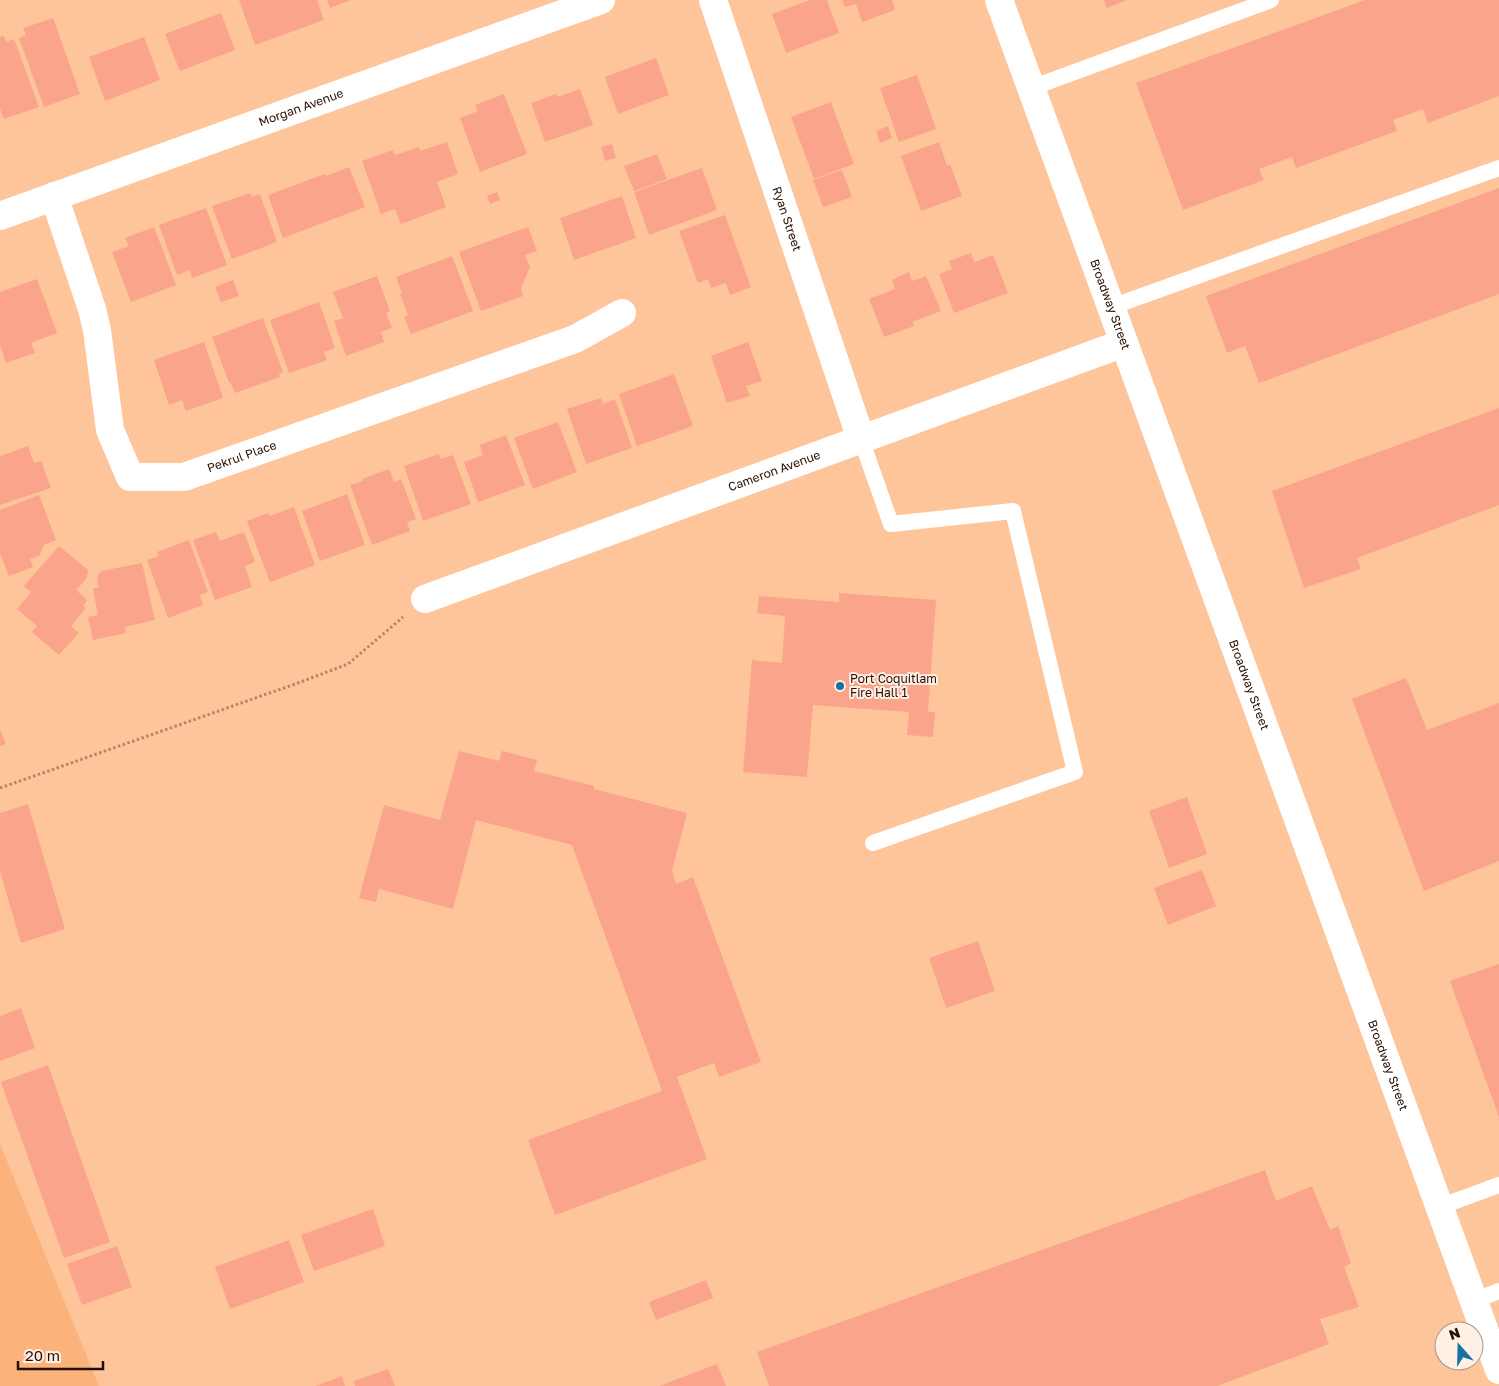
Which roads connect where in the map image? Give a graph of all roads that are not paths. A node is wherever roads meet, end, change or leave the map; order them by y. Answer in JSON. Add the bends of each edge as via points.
{"nodes":[{"id":1,"x":601,"y":0,"type":"edge"},
{"id":2,"x":713,"y":0,"type":"edge"},
{"id":3,"x":999,"y":0,"type":"edge"},
{"id":4,"x":1271,"y":0,"type":"edge"},
{"id":5,"x":1030,"y":88,"type":"junction"},
{"id":6,"x":1499,"y":168,"type":"edge"},
{"id":7,"x":54,"y":196,"type":"junction"},
{"id":8,"x":0,"y":216,"type":"edge"},
{"id":9,"x":1111,"y":307,"type":"junction"},
{"id":10,"x":622,"y":313,"type":"dead end"},
{"id":11,"x":1124,"y":343,"type":"junction"},
{"id":12,"x":861,"y":439,"type":"junction"},
{"id":13,"x":425,"y":599,"type":"road end"},
{"id":14,"x":873,"y":843,"type":"dead end"},
{"id":15,"x":1499,"y":1186,"type":"edge"},
{"id":16,"x":1440,"y":1208,"type":"junction"},
{"id":17,"x":1499,"y":1291,"type":"edge"},
{"id":18,"x":1474,"y":1301,"type":"junction"},
{"id":19,"x":1499,"y":1370,"type":"edge"}],
"edges":[{"from":1,"to":7,"type":"street","name":"Morgan Avenue"},
{"from":2,"to":12,"type":"street","name":"Ryan Street"},
{"from":3,"to":5,"type":"street","name":"Broadway Street"},
{"from":4,"to":5,"type":"lane"},
{"from":5,"to":9,"type":"street","name":"Broadway Street"},
{"from":6,"to":9,"type":"lane"},
{"from":7,"to":8,"type":"street","name":"Morgan Avenue"},
{"from":7,"to":10,"type":"street","name":"Pekrul Place","via":[[92,309],[110,430],[130,477],[184,477],[575,340]]},
{"from":9,"to":11,"type":"street","name":"Broadway Street"},
{"from":11,"to":12,"type":"street","name":"Cameron Avenue"},
{"from":11,"to":16,"type":"street","name":"Broadway Street"},
{"from":12,"to":13,"type":"street","name":"Cameron Avenue"},
{"from":12,"to":14,"type":"lane","via":[[891,524],[1013,511],[1076,772]]},
{"from":15,"to":16,"type":"lane"},
{"from":16,"to":18,"type":"street","name":"Broadway Street"},
{"from":17,"to":18,"type":"lane"},
{"from":18,"to":19,"type":"street","name":"Broadway Street"}]}
